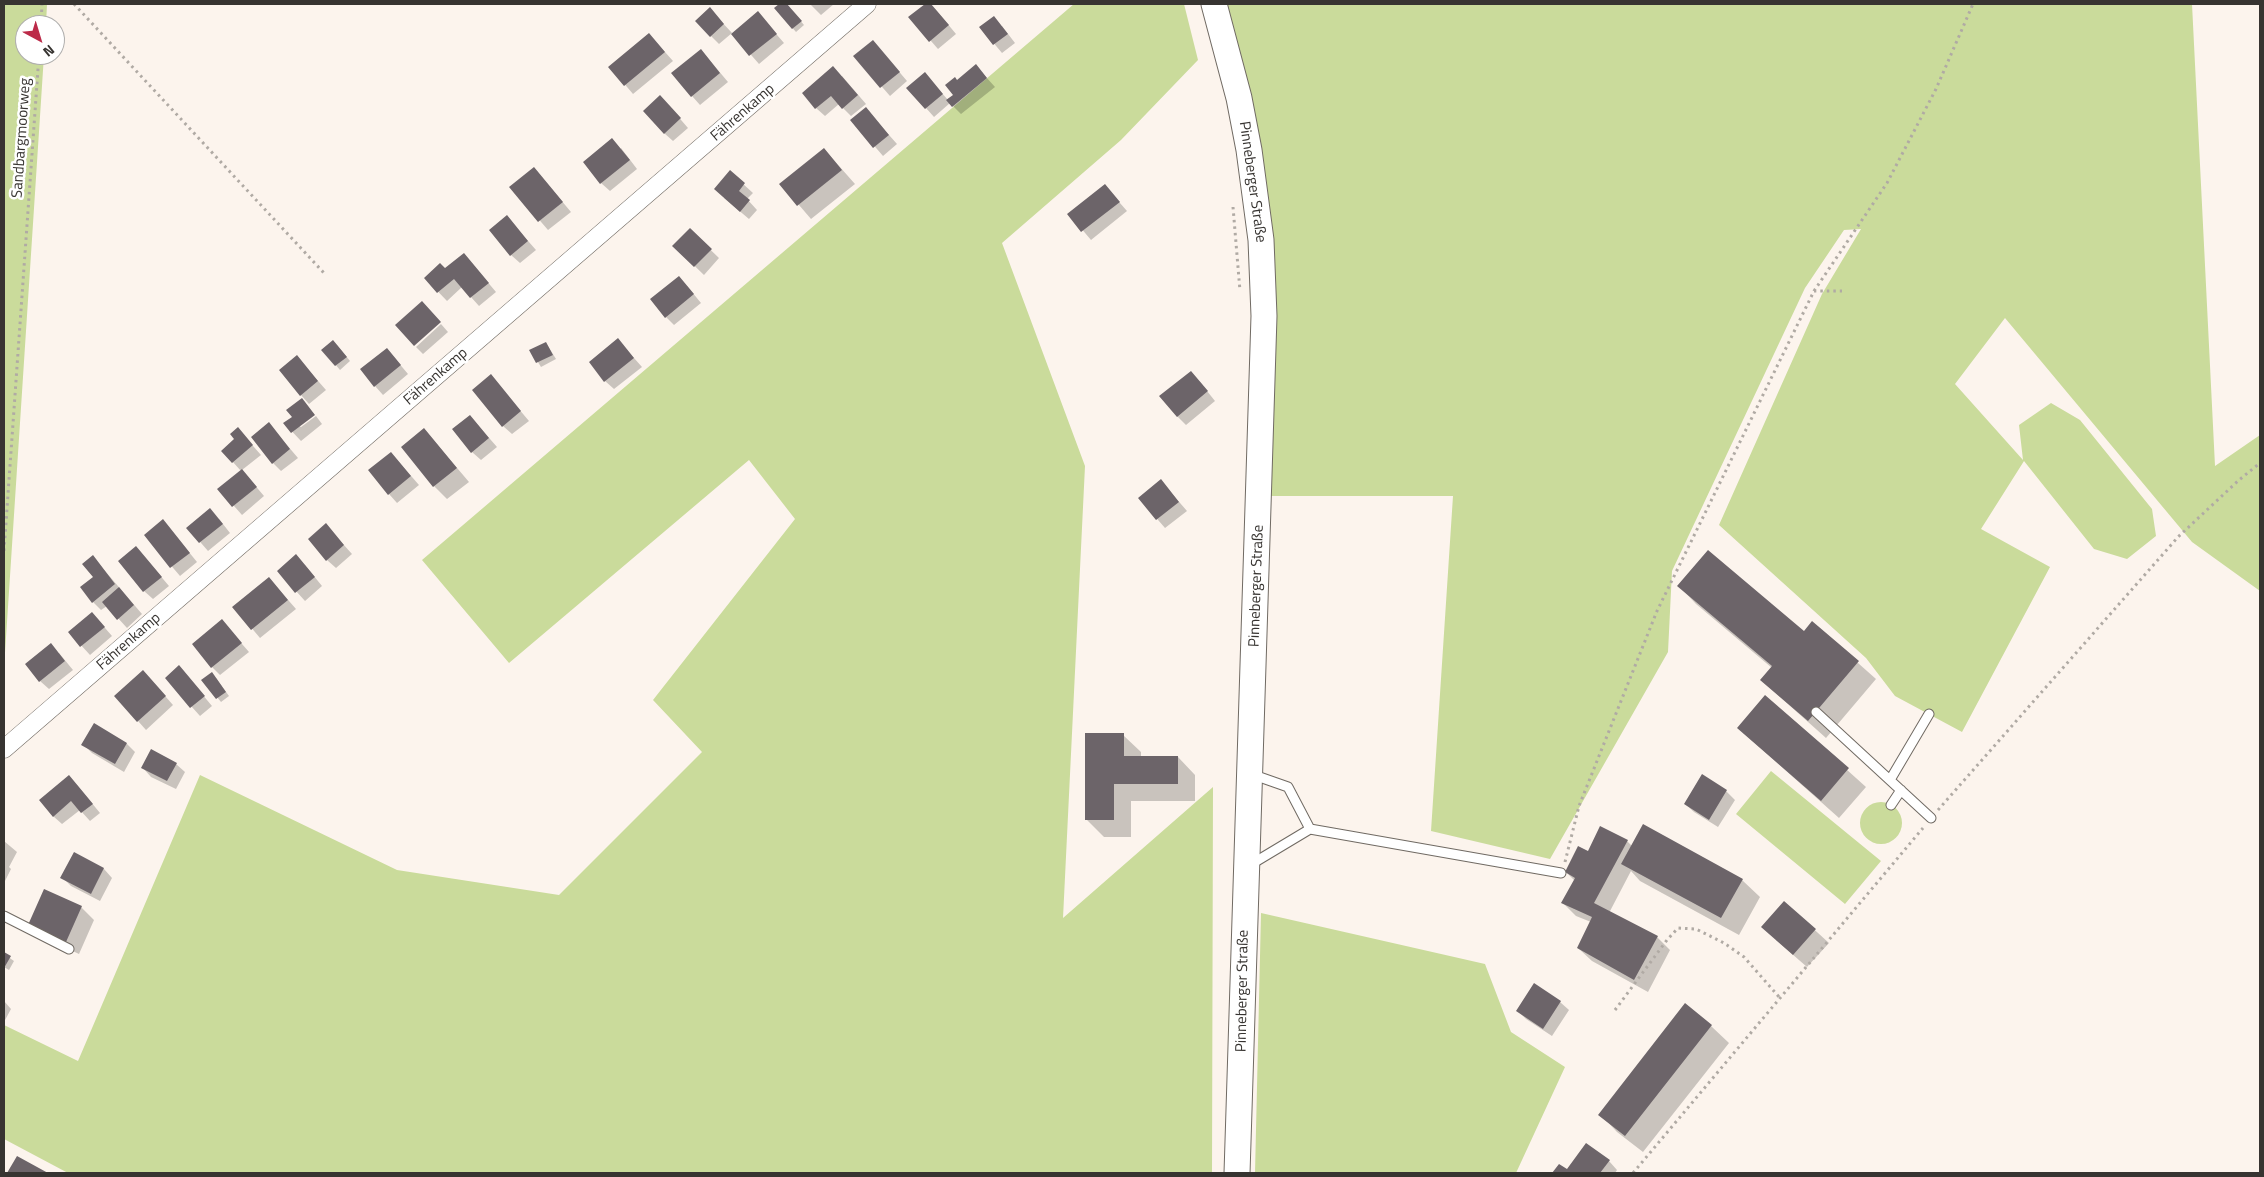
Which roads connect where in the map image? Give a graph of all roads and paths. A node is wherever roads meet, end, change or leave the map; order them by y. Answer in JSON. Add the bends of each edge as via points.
{"nodes":[{"id":1,"x":74,"y":4,"type":"edge"},
{"id":2,"x":867,"y":4,"type":"edge"},
{"id":3,"x":1214,"y":4,"type":"edge"},
{"id":4,"x":1974,"y":4,"type":"edge"},
{"id":5,"x":38,"y":65,"type":"edge"},
{"id":6,"x":1233,"y":200,"type":"dead end"},
{"id":7,"x":324,"y":273,"type":"dead end"},
{"id":8,"x":1814,"y":291,"type":"junction"},
{"id":9,"x":1842,"y":291,"type":"dead end"},
{"id":10,"x":1240,"y":296,"type":"dead end"},
{"id":11,"x":4,"y":551,"type":"edge"},
{"id":12,"x":1816,"y":712,"type":"dead end"},
{"id":13,"x":1929,"y":714,"type":"dead end"},
{"id":14,"x":4,"y":749,"type":"edge"},
{"id":15,"x":1250,"y":774,"type":"junction"},
{"id":16,"x":1890,"y":780,"type":"junction"},
{"id":17,"x":1901,"y":790,"type":"junction"},
{"id":18,"x":1891,"y":805,"type":"dead end"},
{"id":19,"x":1931,"y":818,"type":"dead end"},
{"id":20,"x":1310,"y":829,"type":"junction"},
{"id":21,"x":1245,"y":867,"type":"junction"},
{"id":22,"x":1562,"y":873,"type":"joint"},
{"id":23,"x":4,"y":916,"type":"edge"},
{"id":24,"x":69,"y":949,"type":"dead end"},
{"id":25,"x":1780,"y":998,"type":"dead end"},
{"id":26,"x":1615,"y":1010,"type":"dead end"},
{"id":27,"x":1237,"y":1173,"type":"edge"}],
"edges":[{"from":1,"to":7,"type":"path"},
{"from":2,"to":14,"type":"street","name":"Fährenkamp"},
{"from":3,"to":15,"type":"main road","name":"Pinneberger Straße","via":[[1241,107],[1261,240],[1264,326]]},
{"from":4,"to":8,"type":"path","via":[[1936,89],[1887,183]]},
{"from":5,"to":11,"type":"path","name":"Sandbargmoorweg"},
{"from":6,"to":10,"type":"path"},
{"from":8,"to":9,"type":"path"},
{"from":8,"to":22,"type":"path","via":[[1657,610],[1579,806]]},
{"from":12,"to":16,"type":"lane"},
{"from":13,"to":16,"type":"lane"},
{"from":15,"to":20,"type":"lane","via":[[1288,787]]},
{"from":15,"to":21,"type":"main road","name":"Pinneberger Straße"},
{"from":16,"to":17,"type":"lane"},
{"from":17,"to":18,"type":"lane"},
{"from":17,"to":19,"type":"lane"},
{"from":20,"to":21,"type":"lane"},
{"from":20,"to":22,"type":"lane"},
{"from":21,"to":27,"type":"main road","name":"Pinneberger Straße"},
{"from":23,"to":24,"type":"lane"},
{"from":25,"to":26,"type":"path","via":[[1744,957],[1724,943],[1696,929],[1678,928]]}]}
